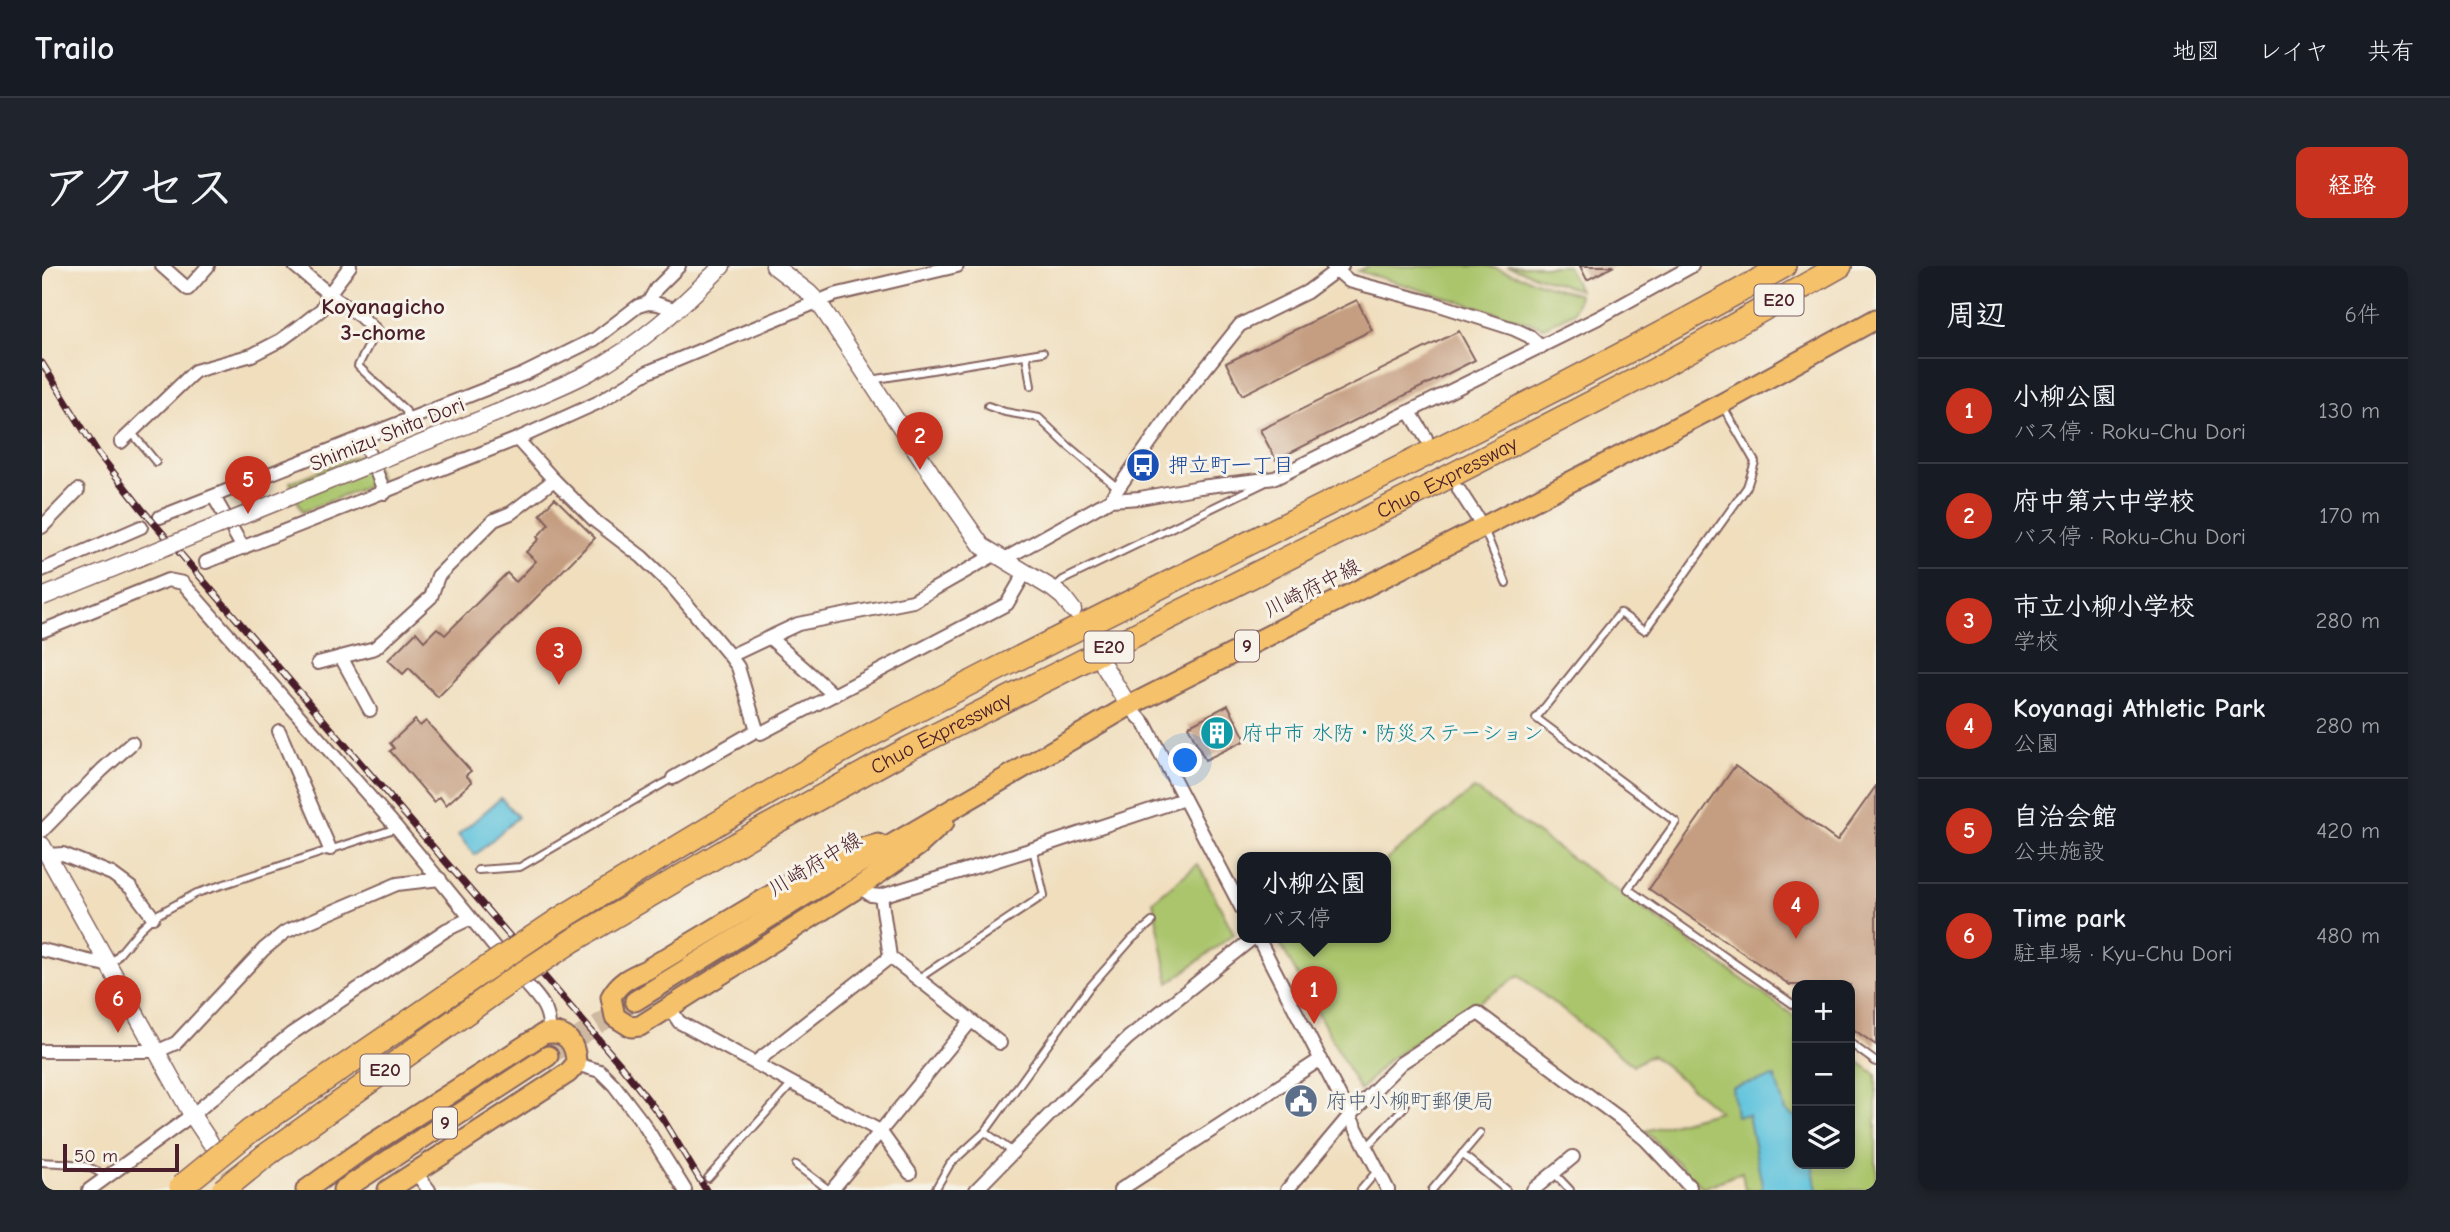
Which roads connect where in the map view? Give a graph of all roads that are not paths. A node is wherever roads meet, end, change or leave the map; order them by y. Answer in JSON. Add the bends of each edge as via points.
{"nodes":[{"id":1,"x":162,"y":266,"type":"edge"},
{"id":2,"x":208,"y":266,"type":"edge"},
{"id":3,"x":295,"y":266,"type":"edge"},
{"id":4,"x":350,"y":266,"type":"edge"},
{"id":5,"x":679,"y":266,"type":"edge"},
{"id":6,"x":722,"y":266,"type":"edge"},
{"id":7,"x":774,"y":266,"type":"edge"},
{"id":8,"x":1692,"y":266,"type":"edge"},
{"id":9,"x":1784,"y":266,"type":"edge"},
{"id":10,"x":1840,"y":266,"type":"edge"},
{"id":11,"x":948,"y":267,"type":"edge"},
{"id":12,"x":1337,"y":267,"type":"edge"},
{"id":13,"x":329,"y":294,"type":"junction"},
{"id":14,"x":648,"y":303,"type":"junction"},
{"id":15,"x":819,"y":303,"type":"junction"},
{"id":16,"x":677,"y":310,"type":"junction"},
{"id":17,"x":1876,"y":319,"type":"edge"},
{"id":18,"x":376,"y":331,"type":"joint"},
{"id":19,"x":1541,"y":347,"type":"junction"},
{"id":20,"x":1043,"y":352,"type":"dead end"},
{"id":21,"x":1026,"y":355,"type":"junction"},
{"id":22,"x":869,"y":380,"type":"junction"},
{"id":23,"x":1031,"y":386,"type":"dead end"},
{"id":24,"x":1721,"y":404,"type":"junction"},
{"id":25,"x":988,"y":406,"type":"dead end"},
{"id":26,"x":1410,"y":412,"type":"junction"},
{"id":27,"x":407,"y":424,"type":"junction"},
{"id":28,"x":132,"y":433,"type":"junction"},
{"id":29,"x":362,"y":437,"type":"junction"},
{"id":30,"x":1426,"y":438,"type":"dead end"},
{"id":31,"x":517,"y":439,"type":"junction"},
{"id":32,"x":121,"y":442,"type":"dead end"},
{"id":33,"x":156,"y":463,"type":"dead end"},
{"id":34,"x":1275,"y":478,"type":"junction"},
{"id":35,"x":554,"y":480,"type":"junction"},
{"id":36,"x":1118,"y":488,"type":"junction"},
{"id":37,"x":78,"y":490,"type":"dead end"},
{"id":38,"x":1459,"y":490,"type":"dead end"},
{"id":39,"x":385,"y":493,"type":"junction"},
{"id":40,"x":214,"y":497,"type":"junction"},
{"id":41,"x":1110,"y":500,"type":"junction"},
{"id":42,"x":160,"y":517,"type":"dead end"},
{"id":43,"x":42,"y":527,"type":"edge"},
{"id":44,"x":141,"y":527,"type":"dead end"},
{"id":45,"x":1483,"y":527,"type":"junction"},
{"id":46,"x":243,"y":548,"type":"junction"},
{"id":47,"x":998,"y":557,"type":"junction"},
{"id":48,"x":206,"y":562,"type":"dead end"},
{"id":49,"x":42,"y":570,"type":"edge"},
{"id":50,"x":1025,"y":573,"type":"junction"},
{"id":51,"x":1506,"y":583,"type":"dead end"},
{"id":52,"x":1053,"y":589,"type":"junction"},
{"id":53,"x":42,"y":597,"type":"edge"},
{"id":54,"x":1073,"y":610,"type":"dead end"},
{"id":55,"x":42,"y":631,"type":"edge"},
{"id":56,"x":770,"y":638,"type":"junction"},
{"id":57,"x":730,"y":656,"type":"junction"},
{"id":58,"x":341,"y":657,"type":"junction"},
{"id":59,"x":318,"y":663,"type":"dead end"},
{"id":60,"x":1104,"y":666,"type":"dead end"},
{"id":61,"x":834,"y":695,"type":"junction"},
{"id":62,"x":1129,"y":706,"type":"junction"},
{"id":63,"x":370,"y":710,"type":"dead end"},
{"id":64,"x":757,"y":730,"type":"junction"},
{"id":65,"x":279,"y":732,"type":"dead end"},
{"id":66,"x":132,"y":743,"type":"dead end"},
{"id":67,"x":673,"y":778,"type":"joint"},
{"id":68,"x":1184,"y":799,"type":"junction"},
{"id":69,"x":967,"y":800,"type":"junction"},
{"id":70,"x":397,"y":828,"type":"junction"},
{"id":71,"x":42,"y":831,"type":"edge"},
{"id":72,"x":902,"y":838,"type":"junction"},
{"id":73,"x":330,"y":849,"type":"junction"},
{"id":74,"x":1034,"y":849,"type":"junction"},
{"id":75,"x":45,"y":850,"type":"edge"},
{"id":76,"x":478,"y":870,"type":"dead end"},
{"id":77,"x":440,"y":879,"type":"junction"},
{"id":78,"x":859,"y":887,"type":"junction"},
{"id":79,"x":881,"y":896,"type":"junction"},
{"id":80,"x":1237,"y":900,"type":"edge"},
{"id":81,"x":153,"y":917,"type":"junction"},
{"id":82,"x":469,"y":919,"type":"junction"},
{"id":83,"x":1152,"y":922,"type":"dead end"},
{"id":84,"x":1249,"y":943,"type":"edge"},
{"id":85,"x":1258,"y":943,"type":"edge"},
{"id":86,"x":42,"y":950,"type":"edge"},
{"id":87,"x":890,"y":957,"type":"junction"},
{"id":88,"x":110,"y":966,"type":"junction"},
{"id":89,"x":919,"y":978,"type":"junction"},
{"id":90,"x":635,"y":1001,"type":"tunnel mouth"},
{"id":91,"x":1792,"y":1004,"type":"edge"},
{"id":92,"x":670,"y":1008,"type":"junction"},
{"id":93,"x":971,"y":1021,"type":"junction"},
{"id":94,"x":549,"y":1033,"type":"junction"},
{"id":95,"x":1000,"y":1043,"type":"dead end"},
{"id":96,"x":1855,"y":1047,"type":"edge"},
{"id":97,"x":42,"y":1051,"type":"edge"},
{"id":98,"x":158,"y":1051,"type":"junction"},
{"id":99,"x":548,"y":1056,"type":"tunnel mouth"},
{"id":100,"x":1321,"y":1059,"type":"junction"},
{"id":101,"x":756,"y":1062,"type":"junction"},
{"id":102,"x":1876,"y":1062,"type":"edge"},
{"id":103,"x":576,"y":1064,"type":"junction"},
{"id":104,"x":793,"y":1083,"type":"junction"},
{"id":105,"x":1405,"y":1106,"type":"dead end"},
{"id":106,"x":192,"y":1115,"type":"junction"},
{"id":107,"x":1350,"y":1115,"type":"junction"},
{"id":108,"x":880,"y":1131,"type":"junction"},
{"id":109,"x":985,"y":1132,"type":"junction"},
{"id":110,"x":1480,"y":1133,"type":"dead end"},
{"id":111,"x":210,"y":1142,"type":"tunnel mouth"},
{"id":112,"x":1367,"y":1147,"type":"junction"},
{"id":113,"x":1013,"y":1152,"type":"junction"},
{"id":114,"x":1462,"y":1154,"type":"junction"},
{"id":115,"x":1573,"y":1157,"type":"dead end"},
{"id":116,"x":42,"y":1162,"type":"edge"},
{"id":117,"x":796,"y":1165,"type":"dead end"},
{"id":118,"x":1378,"y":1170,"type":"junction"},
{"id":119,"x":416,"y":1173,"type":"junction"},
{"id":120,"x":910,"y":1173,"type":"dead end"},
{"id":121,"x":1554,"y":1173,"type":"junction"},
{"id":122,"x":106,"y":1178,"type":"junction"},
{"id":123,"x":708,"y":1178,"type":"dead end"},
{"id":124,"x":1690,"y":1187,"type":"dead end"},
{"id":125,"x":179,"y":1189,"type":"edge"},
{"id":126,"x":89,"y":1190,"type":"edge"},
{"id":127,"x":223,"y":1190,"type":"edge"},
{"id":128,"x":306,"y":1190,"type":"edge"},
{"id":129,"x":343,"y":1190,"type":"edge"},
{"id":130,"x":388,"y":1190,"type":"edge"},
{"id":131,"x":429,"y":1190,"type":"edge"},
{"id":132,"x":685,"y":1190,"type":"edge"},
{"id":133,"x":831,"y":1190,"type":"edge"},
{"id":134,"x":935,"y":1190,"type":"edge"},
{"id":135,"x":976,"y":1190,"type":"edge"},
{"id":136,"x":1120,"y":1190,"type":"edge"},
{"id":137,"x":1287,"y":1190,"type":"edge"},
{"id":138,"x":1361,"y":1190,"type":"edge"},
{"id":139,"x":1388,"y":1190,"type":"edge"},
{"id":140,"x":1432,"y":1190,"type":"edge"},
{"id":141,"x":1506,"y":1190,"type":"edge"},
{"id":142,"x":1533,"y":1190,"type":"edge"},
{"id":143,"x":1570,"y":1190,"type":"edge"}],
"edges":[{"from":1,"to":2,"type":"street","via":[[188,289]]},
{"from":3,"to":13,"type":"street"},
{"from":4,"to":13,"type":"street"},
{"from":5,"to":14,"type":"street"},
{"from":6,"to":16,"type":"street","name":"Shimizu Shita Dori"},
{"from":7,"to":15,"type":"street"},
{"from":8,"to":19,"type":"street"},
{"from":9,"to":125,"type":"highway","name":"Chuo Expressway","number":"E20","bridge":true,"via":[[1614,360],[896,722],[746,806],[490,965],[250,1131]]},
{"from":10,"to":127,"type":"highway","name":"Chuo Expressway","number":"E20","bridge":true,"via":[[1653,371],[908,749],[759,831],[505,985]]},
{"from":11,"to":15,"type":"street","via":[[834,295]]},
{"from":12,"to":19,"type":"street","via":[[1349,281],[1514,329]]},
{"from":12,"to":36,"type":"street","via":[[1307,292],[1240,325]]},
{"from":13,"to":18,"type":"street"},
{"from":13,"to":28,"type":"street","via":[[322,309],[281,340],[251,355],[195,372]]},
{"from":14,"to":16,"type":"street"},
{"from":14,"to":27,"type":"street","via":[[572,351]]},
{"from":15,"to":22,"type":"street"},
{"from":15,"to":31,"type":"street","via":[[648,372],[597,403]]},
{"from":16,"to":53,"type":"street","name":"Shimizu Shita Dori","bridge":true,"via":[[590,372]]},
{"from":17,"to":24,"type":"main road","name":"川崎府中線","number":"9"},
{"from":18,"to":27,"type":"lane","via":[[358,366],[406,411]]},
{"from":19,"to":26,"type":"street"},
{"from":20,"to":21,"type":"lane"},
{"from":21,"to":22,"type":"lane"},
{"from":21,"to":23,"type":"lane"},
{"from":22,"to":47,"type":"street","via":[[982,546]]},
{"from":24,"to":45,"type":"main road","name":"川崎府中線","number":"9"},
{"from":24,"to":91,"type":"lane","via":[[1755,462],[1746,487],[1644,630],[1620,613],[1536,718],[1676,822],[1628,890]]},
{"from":25,"to":36,"type":"lane","via":[[1039,418]]},
{"from":26,"to":30,"type":"street"},
{"from":26,"to":34,"type":"street"},
{"from":27,"to":29,"type":"street"},
{"from":28,"to":32,"type":"street"},
{"from":28,"to":33,"type":"lane"},
{"from":29,"to":39,"type":"street"},
{"from":29,"to":40,"type":"street"},
{"from":31,"to":35,"type":"street"},
{"from":31,"to":39,"type":"street"},
{"from":34,"to":41,"type":"street"},
{"from":34,"to":52,"type":"lane","via":[[1063,580]]},
{"from":35,"to":57,"type":"street","via":[[671,585]]},
{"from":35,"to":58,"type":"street","via":[[511,513],[494,520],[438,576],[431,597],[375,648]]},
{"from":36,"to":41,"type":"street"},
{"from":37,"to":43,"type":"street"},
{"from":38,"to":45,"type":"street"},
{"from":39,"to":46,"type":"street"},
{"from":40,"to":42,"type":"street"},
{"from":40,"to":46,"type":"street"},
{"from":41,"to":47,"type":"street"},
{"from":44,"to":49,"type":"street"},
{"from":45,"to":51,"type":"lane"},
{"from":45,"to":62,"type":"main road","name":"川崎府中線","number":"9"},
{"from":46,"to":48,"type":"street"},
{"from":47,"to":50,"type":"street"},
{"from":47,"to":56,"type":"street","via":[[913,601],[797,624]]},
{"from":50,"to":52,"type":"street"},
{"from":50,"to":61,"type":"street","via":[[1007,604]]},
{"from":52,"to":54,"type":"street"},
{"from":55,"to":70,"type":"street","via":[[167,580],[183,583]]},
{"from":56,"to":57,"type":"street"},
{"from":56,"to":61,"type":"street"},
{"from":57,"to":64,"type":"street","via":[[738,667]]},
{"from":58,"to":59,"type":"street"},
{"from":58,"to":63,"type":"street"},
{"from":60,"to":62,"type":"street"},
{"from":61,"to":64,"type":"street","via":[[761,733]]},
{"from":62,"to":68,"type":"street","via":[[1145,724]]},
{"from":62,"to":69,"type":"main road","name":"川崎府中線","number":"9"},
{"from":64,"to":67,"type":"street"},
{"from":65,"to":73,"type":"street"},
{"from":66,"to":71,"type":"street"},
{"from":67,"to":76,"type":"lane","via":[[520,867]]},
{"from":68,"to":74,"type":"street"},
{"from":68,"to":80,"type":"street"},
{"from":69,"to":72,"type":"main road","name":"川崎府中線","number":"9"},
{"from":69,"to":78,"type":"main road","via":[[918,846]]},
{"from":70,"to":73,"type":"lane"},
{"from":70,"to":77,"type":"street"},
{"from":72,"to":90,"type":"main road","name":"川崎府中線","number":"9"},
{"from":72,"to":92,"type":"main road","via":[[838,855],[626,979],[611,997],[615,1017],[631,1027]]},
{"from":73,"to":81,"type":"lane","via":[[197,893]]},
{"from":74,"to":79,"type":"street"},
{"from":74,"to":89,"type":"lane","via":[[1044,895]]},
{"from":75,"to":81,"type":"street","via":[[112,874],[131,888]]},
{"from":75,"to":88,"type":"street"},
{"from":77,"to":82,"type":"street"},
{"from":77,"to":98,"type":"street","via":[[397,884],[285,932],[176,1043]]},
{"from":78,"to":79,"type":"street"},
{"from":78,"to":92,"type":"main road"},
{"from":79,"to":87,"type":"street"},
{"from":81,"to":88,"type":"lane"},
{"from":82,"to":94,"type":"street","via":[[547,1009]]},
{"from":82,"to":106,"type":"street","via":[[290,1034]]},
{"from":83,"to":109,"type":"lane","via":[[1088,989]]},
{"from":84,"to":113,"type":"street","via":[[1128,1038]]},
{"from":85,"to":100,"type":"street"},
{"from":86,"to":88,"type":"street"},
{"from":87,"to":89,"type":"street"},
{"from":87,"to":101,"type":"street"},
{"from":88,"to":98,"type":"street"},
{"from":89,"to":93,"type":"street"},
{"from":92,"to":101,"type":"street","via":[[679,1022]]},
{"from":93,"to":95,"type":"street"},
{"from":93,"to":108,"type":"street"},
{"from":94,"to":103,"type":"main road","via":[[564,1036],[572,1044]]},
{"from":94,"to":128,"type":"main road"},
{"from":96,"to":102,"type":"lane"},
{"from":97,"to":98,"type":"street"},
{"from":98,"to":106,"type":"street"},
{"from":99,"to":129,"type":"main road","number":"9"},
{"from":100,"to":107,"type":"street"},
{"from":100,"to":136,"type":"street"},
{"from":101,"to":104,"type":"street"},
{"from":103,"to":119,"type":"main road"},
{"from":103,"to":132,"type":"street","via":[[600,1071],[614,1085]]},
{"from":104,"to":108,"type":"street"},
{"from":104,"to":123,"type":"lane"},
{"from":105,"to":112,"type":"lane"},
{"from":106,"to":111,"type":"street"},
{"from":106,"to":122,"type":"street"},
{"from":107,"to":112,"type":"street"},
{"from":107,"to":124,"type":"street","via":[[1401,1063],[1478,1013],[1622,1120]]},
{"from":107,"to":137,"type":"street"},
{"from":108,"to":120,"type":"street"},
{"from":108,"to":133,"type":"street"},
{"from":109,"to":113,"type":"lane"},
{"from":109,"to":134,"type":"lane","via":[[950,1164]]},
{"from":110,"to":114,"type":"lane"},
{"from":112,"to":118,"type":"street"},
{"from":113,"to":135,"type":"street"},
{"from":114,"to":140,"type":"lane"},
{"from":114,"to":141,"type":"lane"},
{"from":115,"to":121,"type":"street"},
{"from":116,"to":122,"type":"lane","via":[[88,1166]]},
{"from":117,"to":133,"type":"lane"},
{"from":118,"to":138,"type":"lane"},
{"from":118,"to":139,"type":"street"},
{"from":119,"to":130,"type":"main road"},
{"from":119,"to":131,"type":"street"},
{"from":121,"to":142,"type":"street"},
{"from":121,"to":143,"type":"lane"},
{"from":122,"to":126,"type":"street"}]}
